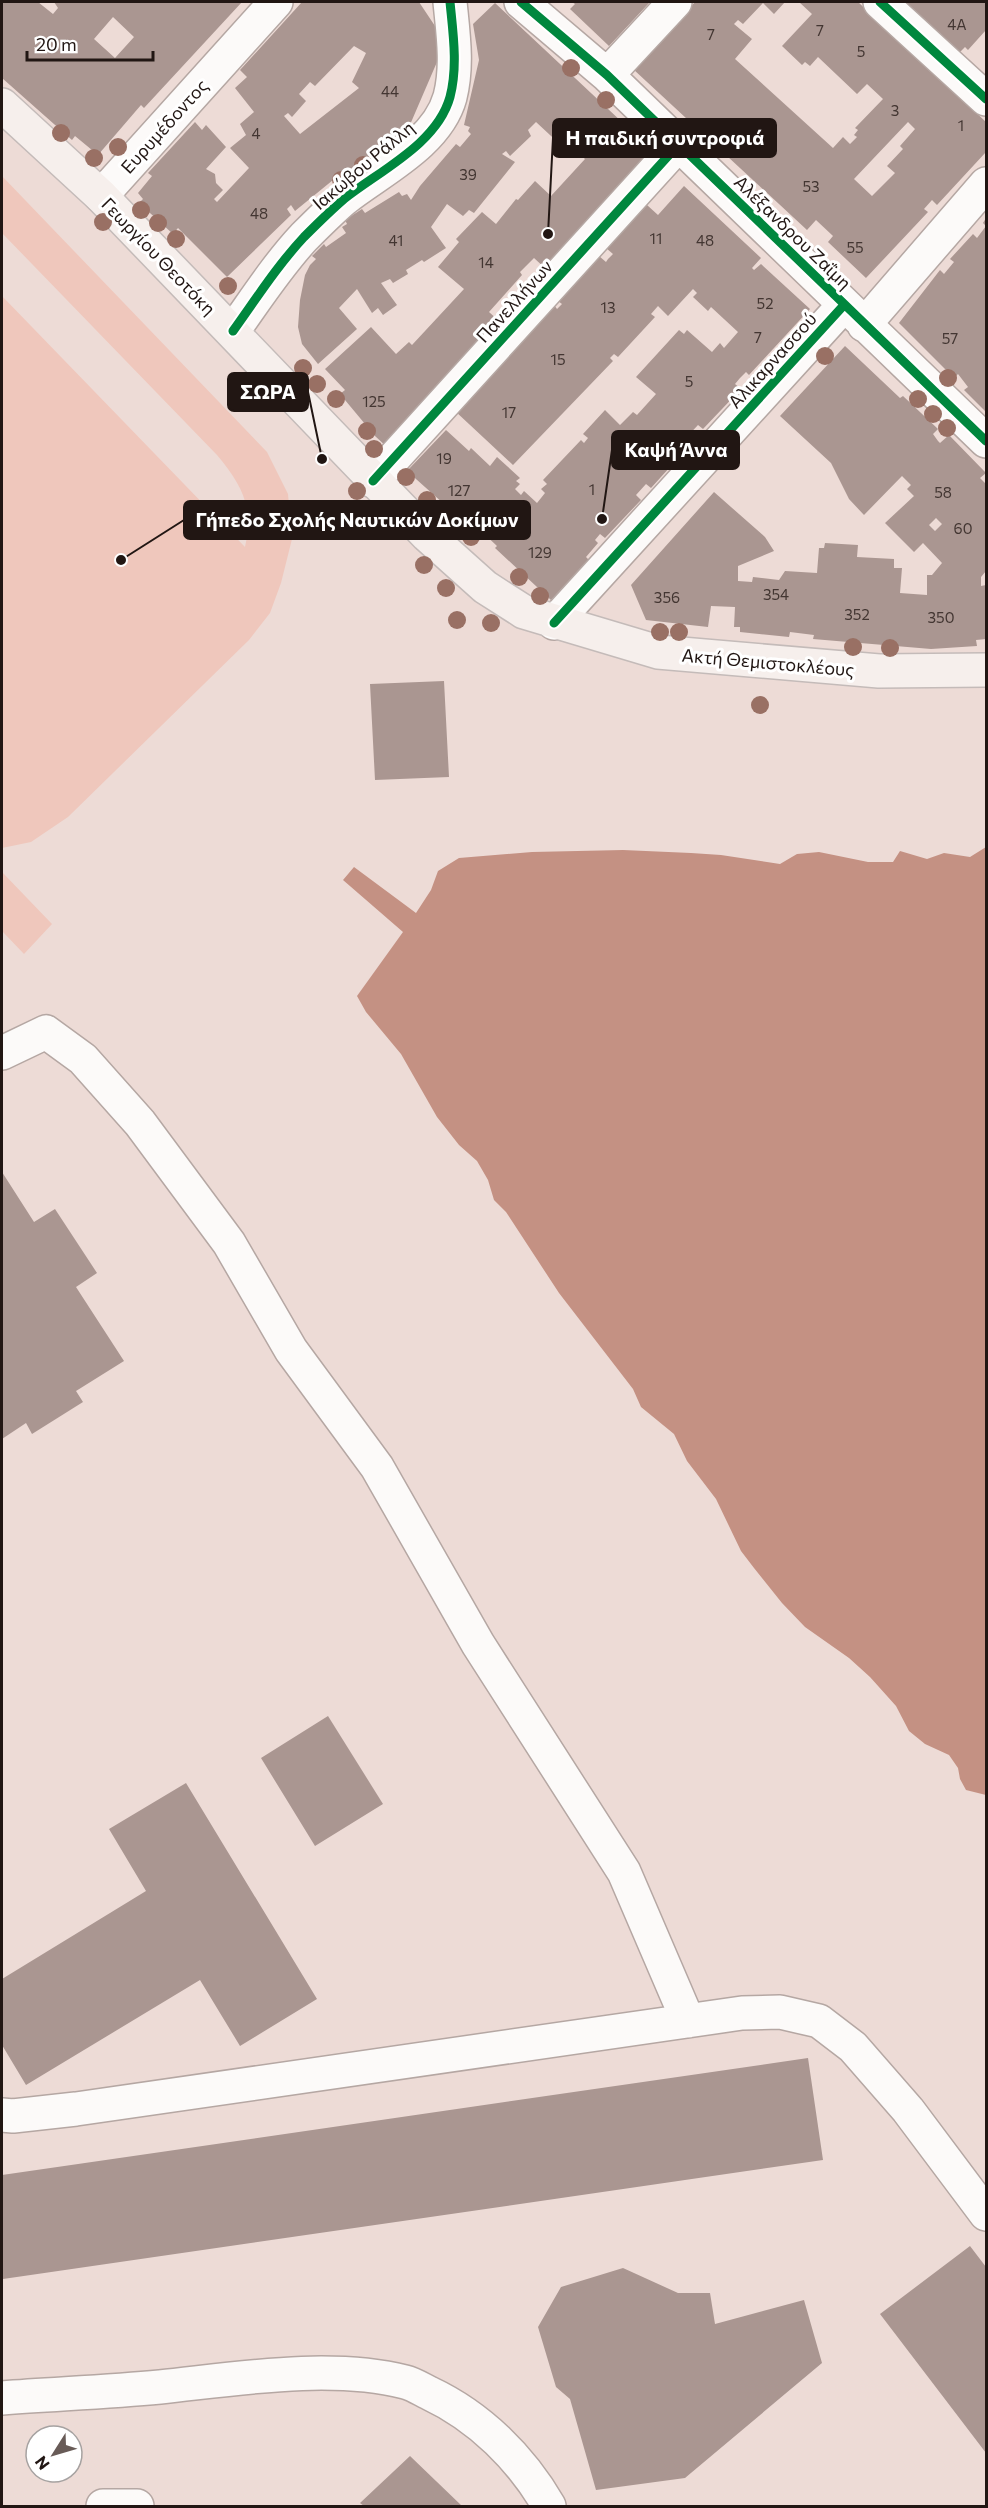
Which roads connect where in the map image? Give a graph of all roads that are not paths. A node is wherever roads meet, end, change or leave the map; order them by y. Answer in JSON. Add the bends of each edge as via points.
{"nodes":[{"id":1,"x":276,"y":2,"type":"edge"},
{"id":2,"x":450,"y":2,"type":"edge"},
{"id":3,"x":521,"y":2,"type":"edge"},
{"id":4,"x":675,"y":2,"type":"edge"},
{"id":5,"x":880,"y":2,"type":"edge"},
{"id":6,"x":607,"y":75,"type":"junction"},
{"id":7,"x":987,"y":99,"type":"edge"},
{"id":8,"x":2,"y":105,"type":"edge"},
{"id":9,"x":679,"y":144,"type":"junction"},
{"id":10,"x":987,"y":184,"type":"edge"},
{"id":11,"x":101,"y":196,"type":"junction"},
{"id":12,"x":854,"y":315,"type":"junction"},
{"id":13,"x":233,"y":331,"type":"junction"},
{"id":14,"x":987,"y":441,"type":"edge"},
{"id":15,"x":373,"y":481,"type":"junction"},
{"id":16,"x":554,"y":623,"type":"junction"},
{"id":17,"x":987,"y":669,"type":"edge"},
{"id":18,"x":2,"y":1053,"type":"edge"},
{"id":19,"x":688,"y":2021,"type":"junction"},
{"id":20,"x":2,"y":2115,"type":"edge"},
{"id":21,"x":987,"y":2214,"type":"edge"},
{"id":22,"x":2,"y":2398,"type":"edge"},
{"id":23,"x":549,"y":2506,"type":"edge"}],
"edges":[{"from":1,"to":11,"type":"street","name":"Ευρυμέδοντος"},
{"from":2,"to":13,"type":"street","name":"Ιακώβου Ράλλη","via":[[455,52],[450,98],[434,127],[413,148],[342,201],[304,238]]},
{"from":3,"to":6,"type":"street","name":"Αλέξανδρου Ζαΐμη"},
{"from":4,"to":6,"type":"street"},
{"from":5,"to":7,"type":"street"},
{"from":6,"to":9,"type":"street","name":"Αλέξανδρου Ζαΐμη"},
{"from":8,"to":11,"type":"main road","name":"Γεωργίου Θεοτόκη"},
{"from":9,"to":12,"type":"street","name":"Αλέξανδρου Ζαΐμη"},
{"from":9,"to":15,"type":"street","name":"Πανελλήνων"},
{"from":10,"to":12,"type":"street","name":"Αλικαρνασσού"},
{"from":11,"to":13,"type":"main road","name":"Γεωργίου Θεοτόκη"},
{"from":12,"to":14,"type":"street","name":"Αλέξανδρου Ζαΐμη"},
{"from":12,"to":16,"type":"street","name":"Αλικαρνασσού"},
{"from":13,"to":15,"type":"main road","name":"Γεωργίου Θεοτόκη"},
{"from":15,"to":16,"type":"main road","name":"Γεωργίου Θεοτόκη","via":[[485,587],[524,612]]},
{"from":16,"to":17,"type":"main road","name":"Ακτή Θεμιστοκλέους","via":[[658,652],[706,658],[879,671]]},
{"from":18,"to":19,"type":"street","via":[[46,1032],[83,1059],[140,1123],[229,1243],[291,1350],[377,1467],[478,1644],[624,1872]]},
{"from":19,"to":20,"type":"street","via":[[76,2109]]},
{"from":19,"to":21,"type":"street","via":[[780,2012],[819,2020],[853,2047],[908,2110]]},
{"from":22,"to":23,"type":"street","via":[[262,2375],[350,2374],[406,2382],[456,2405],[504,2445],[534,2480]]}]}
